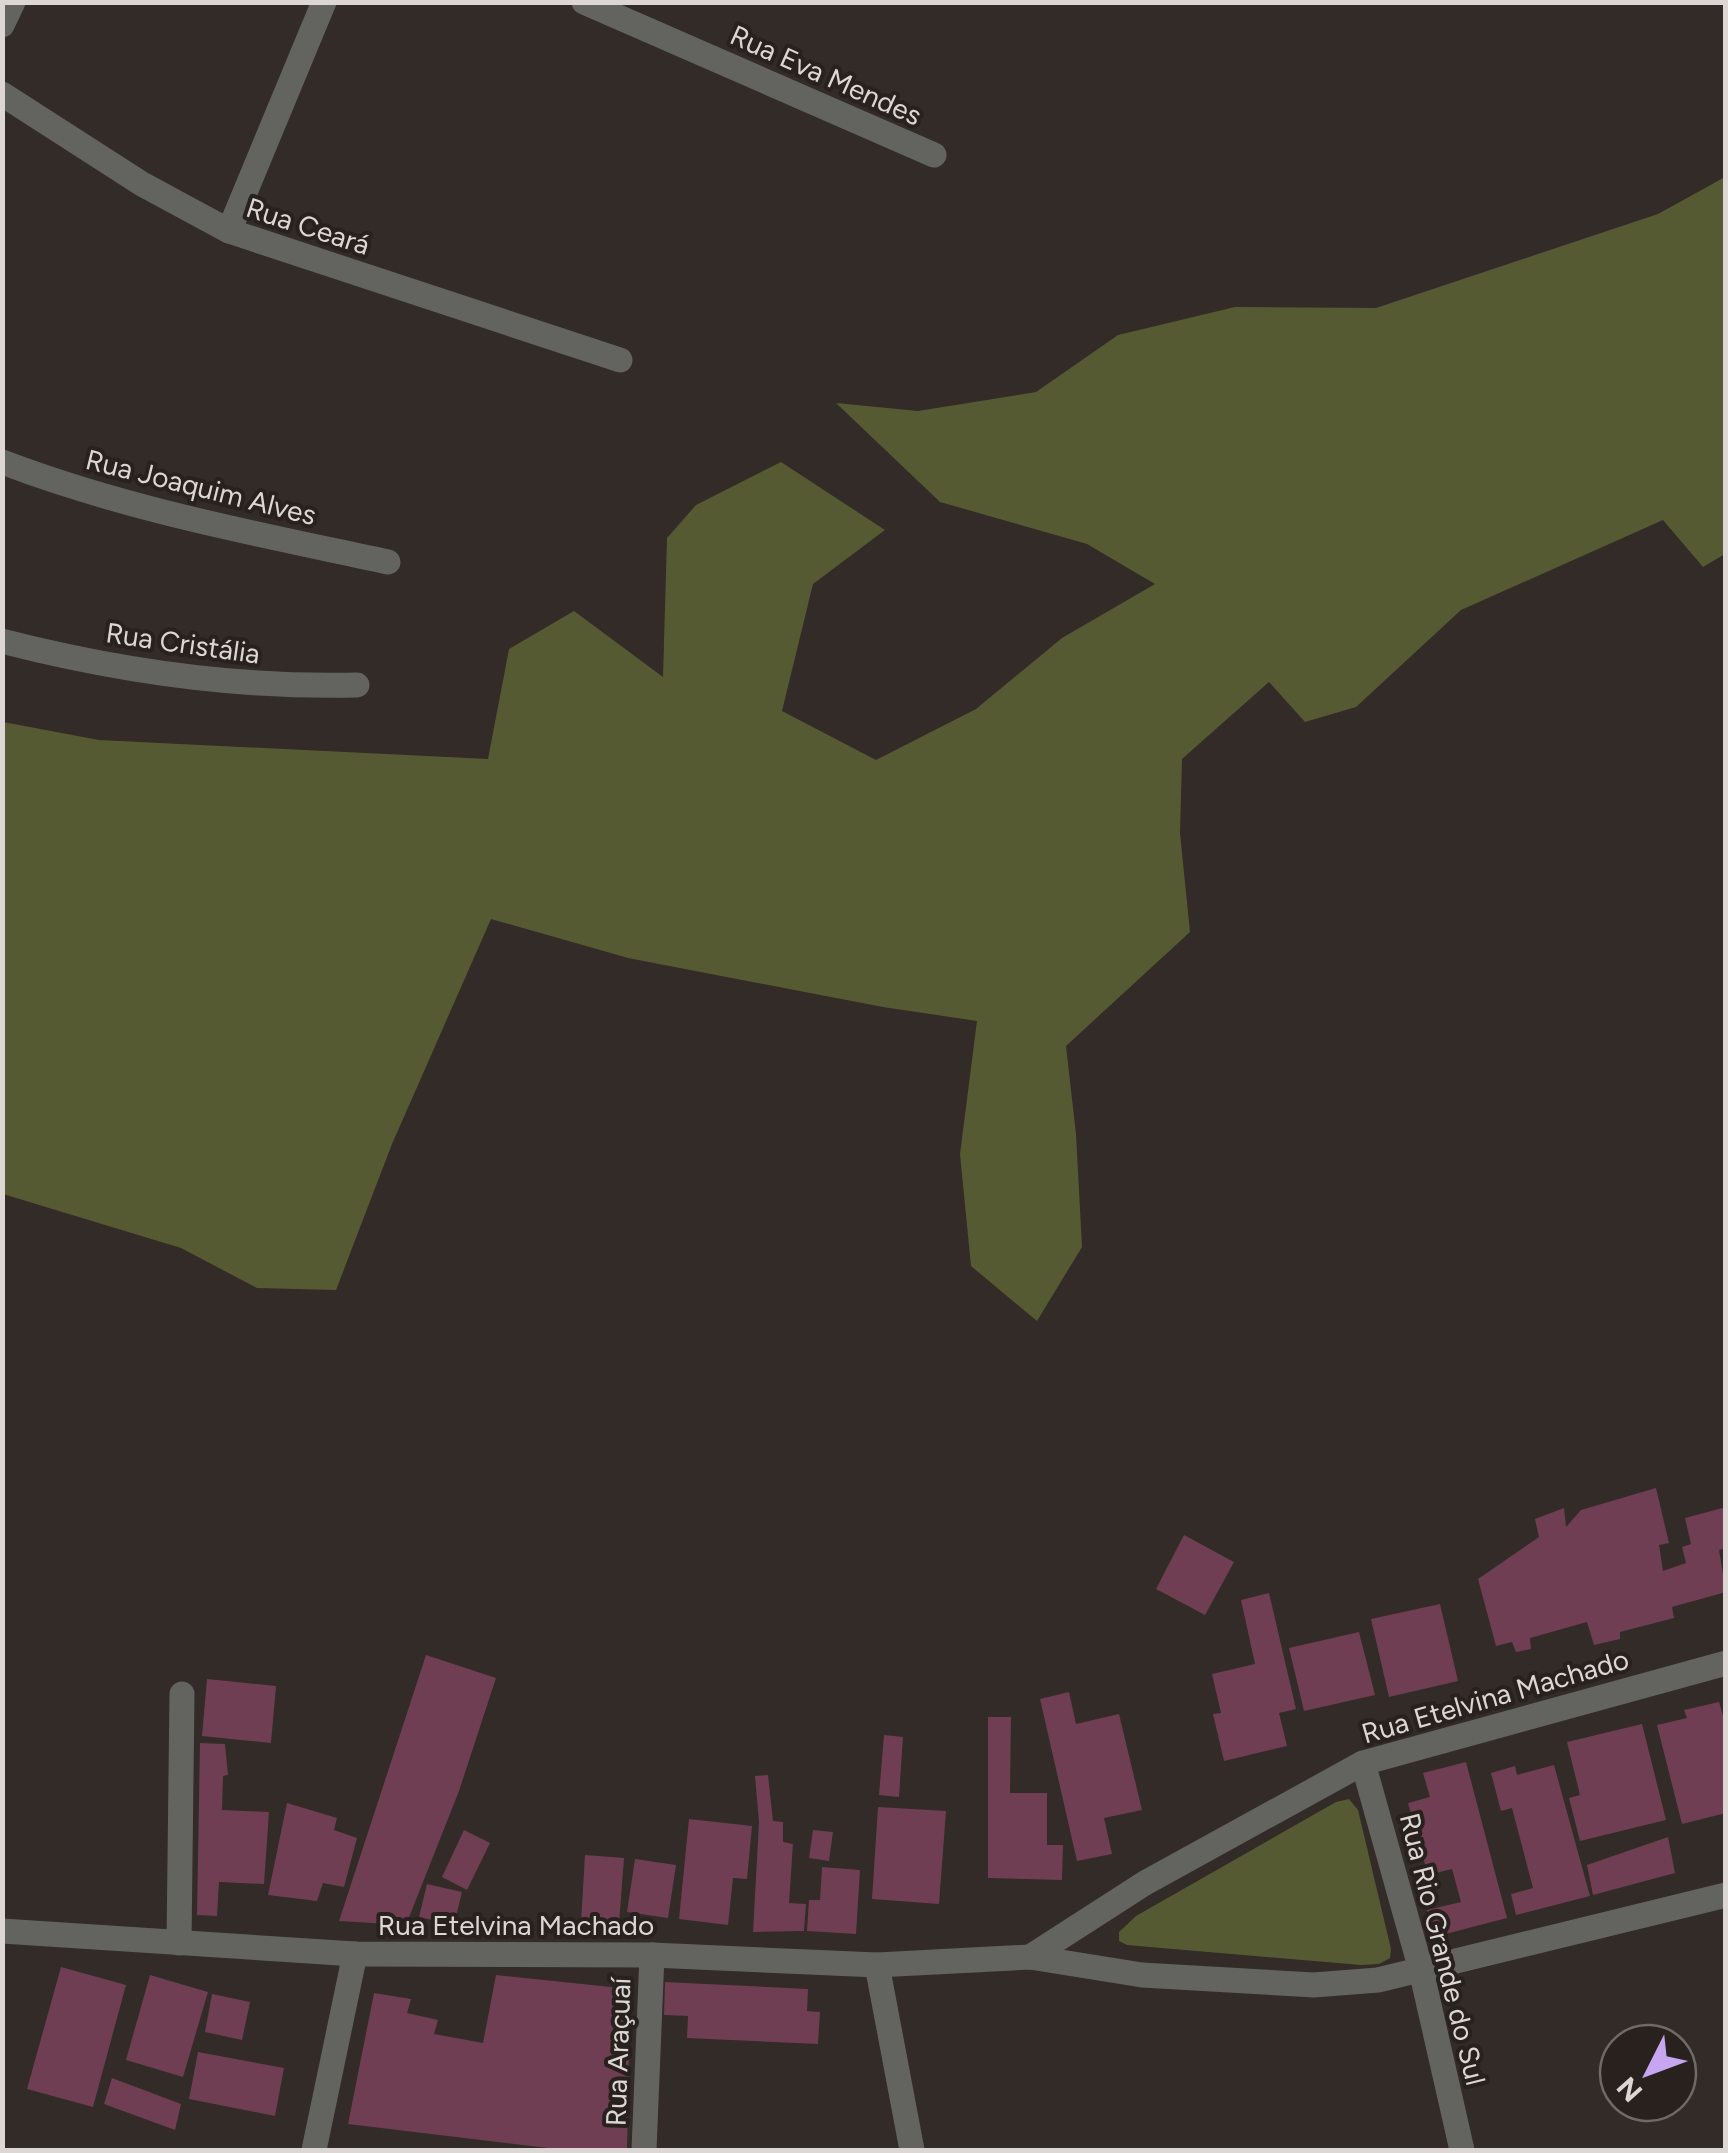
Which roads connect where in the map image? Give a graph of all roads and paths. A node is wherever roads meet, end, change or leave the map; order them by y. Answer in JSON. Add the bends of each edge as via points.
{"nodes":[{"id":1,"x":13,"y":2,"type":"edge"},
{"id":2,"x":324,"y":2,"type":"edge"},
{"id":3,"x":584,"y":2,"type":"edge"},
{"id":4,"x":637,"y":13,"type":"edge"},
{"id":5,"x":2,"y":25,"type":"edge"},
{"id":6,"x":2,"y":94,"type":"edge"},
{"id":7,"x":934,"y":155,"type":"dead end"},
{"id":8,"x":229,"y":232,"type":"junction"},
{"id":9,"x":620,"y":360,"type":"dead end"},
{"id":10,"x":2,"y":462,"type":"edge"},
{"id":11,"x":388,"y":562,"type":"dead end"},
{"id":12,"x":2,"y":641,"type":"edge"},
{"id":13,"x":356,"y":685,"type":"dead end"},
{"id":14,"x":1726,"y":1662,"type":"edge"},
{"id":15,"x":182,"y":1694,"type":"dead end"},
{"id":16,"x":1363,"y":1763,"type":"junction"},
{"id":17,"x":1726,"y":1894,"type":"edge"},
{"id":18,"x":2,"y":1931,"type":"edge"},
{"id":19,"x":179,"y":1943,"type":"junction"},
{"id":20,"x":354,"y":1954,"type":"junction"},
{"id":21,"x":652,"y":1955,"type":"junction"},
{"id":22,"x":1030,"y":1957,"type":"junction"},
{"id":23,"x":877,"y":1965,"type":"junction"},
{"id":24,"x":1422,"y":1970,"type":"junction"},
{"id":25,"x":314,"y":2150,"type":"edge"},
{"id":26,"x":644,"y":2150,"type":"edge"},
{"id":27,"x":912,"y":2150,"type":"edge"},
{"id":28,"x":1462,"y":2150,"type":"edge"}],
"edges":[{"from":1,"to":5,"type":"street"},
{"from":2,"to":8,"type":"street"},
{"from":3,"to":4,"type":"street","name":"Rua Eva Mendes"},
{"from":4,"to":7,"type":"street","name":"Rua Eva Mendes"},
{"from":6,"to":8,"type":"street","name":"Rua Ceará"},
{"from":8,"to":9,"type":"street","name":"Rua Ceará"},
{"from":10,"to":11,"type":"street","name":"Rua Joaquim Alves","via":[[163,513]]},
{"from":12,"to":13,"type":"street","name":"Rua Cristália","via":[[240,684]]},
{"from":14,"to":16,"type":"street","name":"Rua Etelvina Machado"},
{"from":15,"to":19,"type":"street"},
{"from":16,"to":22,"type":"street","name":"Rua Etelvina Machado","via":[[1162,1873]]},
{"from":16,"to":24,"type":"street","name":"Rua Rio Grande do Sul"},
{"from":17,"to":24,"type":"street","name":"Rua Etelvina Machado"},
{"from":18,"to":19,"type":"street","name":"Rua Etelvina Machado"},
{"from":19,"to":20,"type":"street","name":"Rua Etelvina Machado"},
{"from":20,"to":21,"type":"street","name":"Rua Etelvina Machado"},
{"from":20,"to":25,"type":"street"},
{"from":21,"to":23,"type":"street","name":"Rua Etelvina Machado"},
{"from":21,"to":26,"type":"street","name":"Rua Araçuaí"},
{"from":22,"to":23,"type":"street","name":"Rua Etelvina Machado"},
{"from":22,"to":24,"type":"street","name":"Rua Etelvina Machado","via":[[1142,1975],[1314,1985]]},
{"from":23,"to":27,"type":"street"},
{"from":24,"to":28,"type":"street","name":"Rua Rio Grande do Sul"}]}
